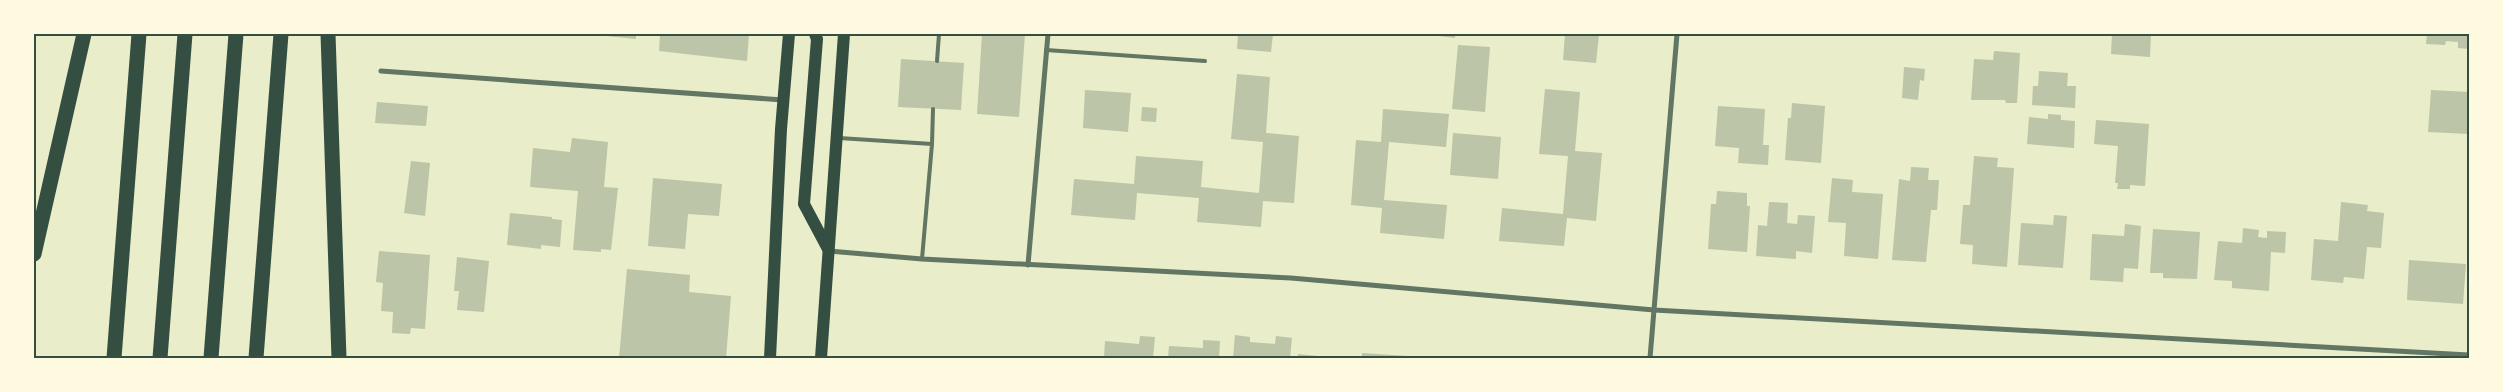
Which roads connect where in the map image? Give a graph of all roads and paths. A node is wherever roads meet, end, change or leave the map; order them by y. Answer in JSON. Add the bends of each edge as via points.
{"nodes":[{"id":1,"x":84,"y":34,"type":"edge"},
{"id":2,"x":140,"y":34,"type":"edge"},
{"id":3,"x":185,"y":34,"type":"edge"},
{"id":4,"x":236,"y":34,"type":"edge"},
{"id":5,"x":282,"y":34,"type":"edge"},
{"id":6,"x":328,"y":34,"type":"edge"},
{"id":7,"x":789,"y":34,"type":"edge"},
{"id":8,"x":815,"y":34,"type":"edge"},
{"id":9,"x":844,"y":34,"type":"edge"},
{"id":10,"x":939,"y":34,"type":"edge"},
{"id":11,"x":1048,"y":34,"type":"edge"},
{"id":12,"x":1677,"y":34,"type":"edge"},
{"id":13,"x":1046,"y":50,"type":"junction"},
{"id":14,"x":937,"y":61,"type":"dead end"},
{"id":15,"x":1205,"y":61,"type":"dead end"},
{"id":16,"x":381,"y":70,"type":"dead end"},
{"id":17,"x":783,"y":100,"type":"junction"},
{"id":18,"x":934,"y":109,"type":"dead end"},
{"id":19,"x":837,"y":138,"type":"junction"},
{"id":20,"x":932,"y":144,"type":"junction"},
{"id":21,"x":829,"y":251,"type":"junction"},
{"id":22,"x":34,"y":254,"type":"edge"},
{"id":23,"x":922,"y":258,"type":"junction"},
{"id":24,"x":1028,"y":264,"type":"junction"},
{"id":25,"x":1654,"y":310,"type":"junction"},
{"id":26,"x":2469,"y":355,"type":"edge"},
{"id":27,"x":114,"y":358,"type":"edge"},
{"id":28,"x":160,"y":358,"type":"edge"},
{"id":29,"x":211,"y":358,"type":"edge"},
{"id":30,"x":256,"y":358,"type":"edge"},
{"id":31,"x":339,"y":358,"type":"edge"},
{"id":32,"x":770,"y":358,"type":"edge"},
{"id":33,"x":821,"y":358,"type":"edge"},
{"id":34,"x":1650,"y":358,"type":"edge"}],
"edges":[{"from":1,"to":22,"type":"highway"},
{"from":2,"to":27,"type":"highway"},
{"from":3,"to":28,"type":"highway"},
{"from":4,"to":29,"type":"highway"},
{"from":5,"to":30,"type":"highway"},
{"from":6,"to":31,"type":"highway"},
{"from":7,"to":17,"type":"main road"},
{"from":8,"to":21,"type":"main road","via":[[818,39],[804,204]]},
{"from":9,"to":19,"type":"main road"},
{"from":10,"to":14,"type":"lane"},
{"from":11,"to":13,"type":"street"},
{"from":12,"to":25,"type":"street"},
{"from":13,"to":15,"type":"lane"},
{"from":13,"to":24,"type":"street"},
{"from":16,"to":17,"type":"street"},
{"from":17,"to":32,"type":"main road"},
{"from":18,"to":20,"type":"lane"},
{"from":19,"to":20,"type":"lane"},
{"from":19,"to":21,"type":"main road"},
{"from":20,"to":23,"type":"lane"},
{"from":21,"to":23,"type":"street"},
{"from":21,"to":33,"type":"main road"},
{"from":23,"to":24,"type":"street"},
{"from":24,"to":25,"type":"street","via":[[1291,278]]},
{"from":25,"to":26,"type":"street"},
{"from":25,"to":34,"type":"street"}]}
